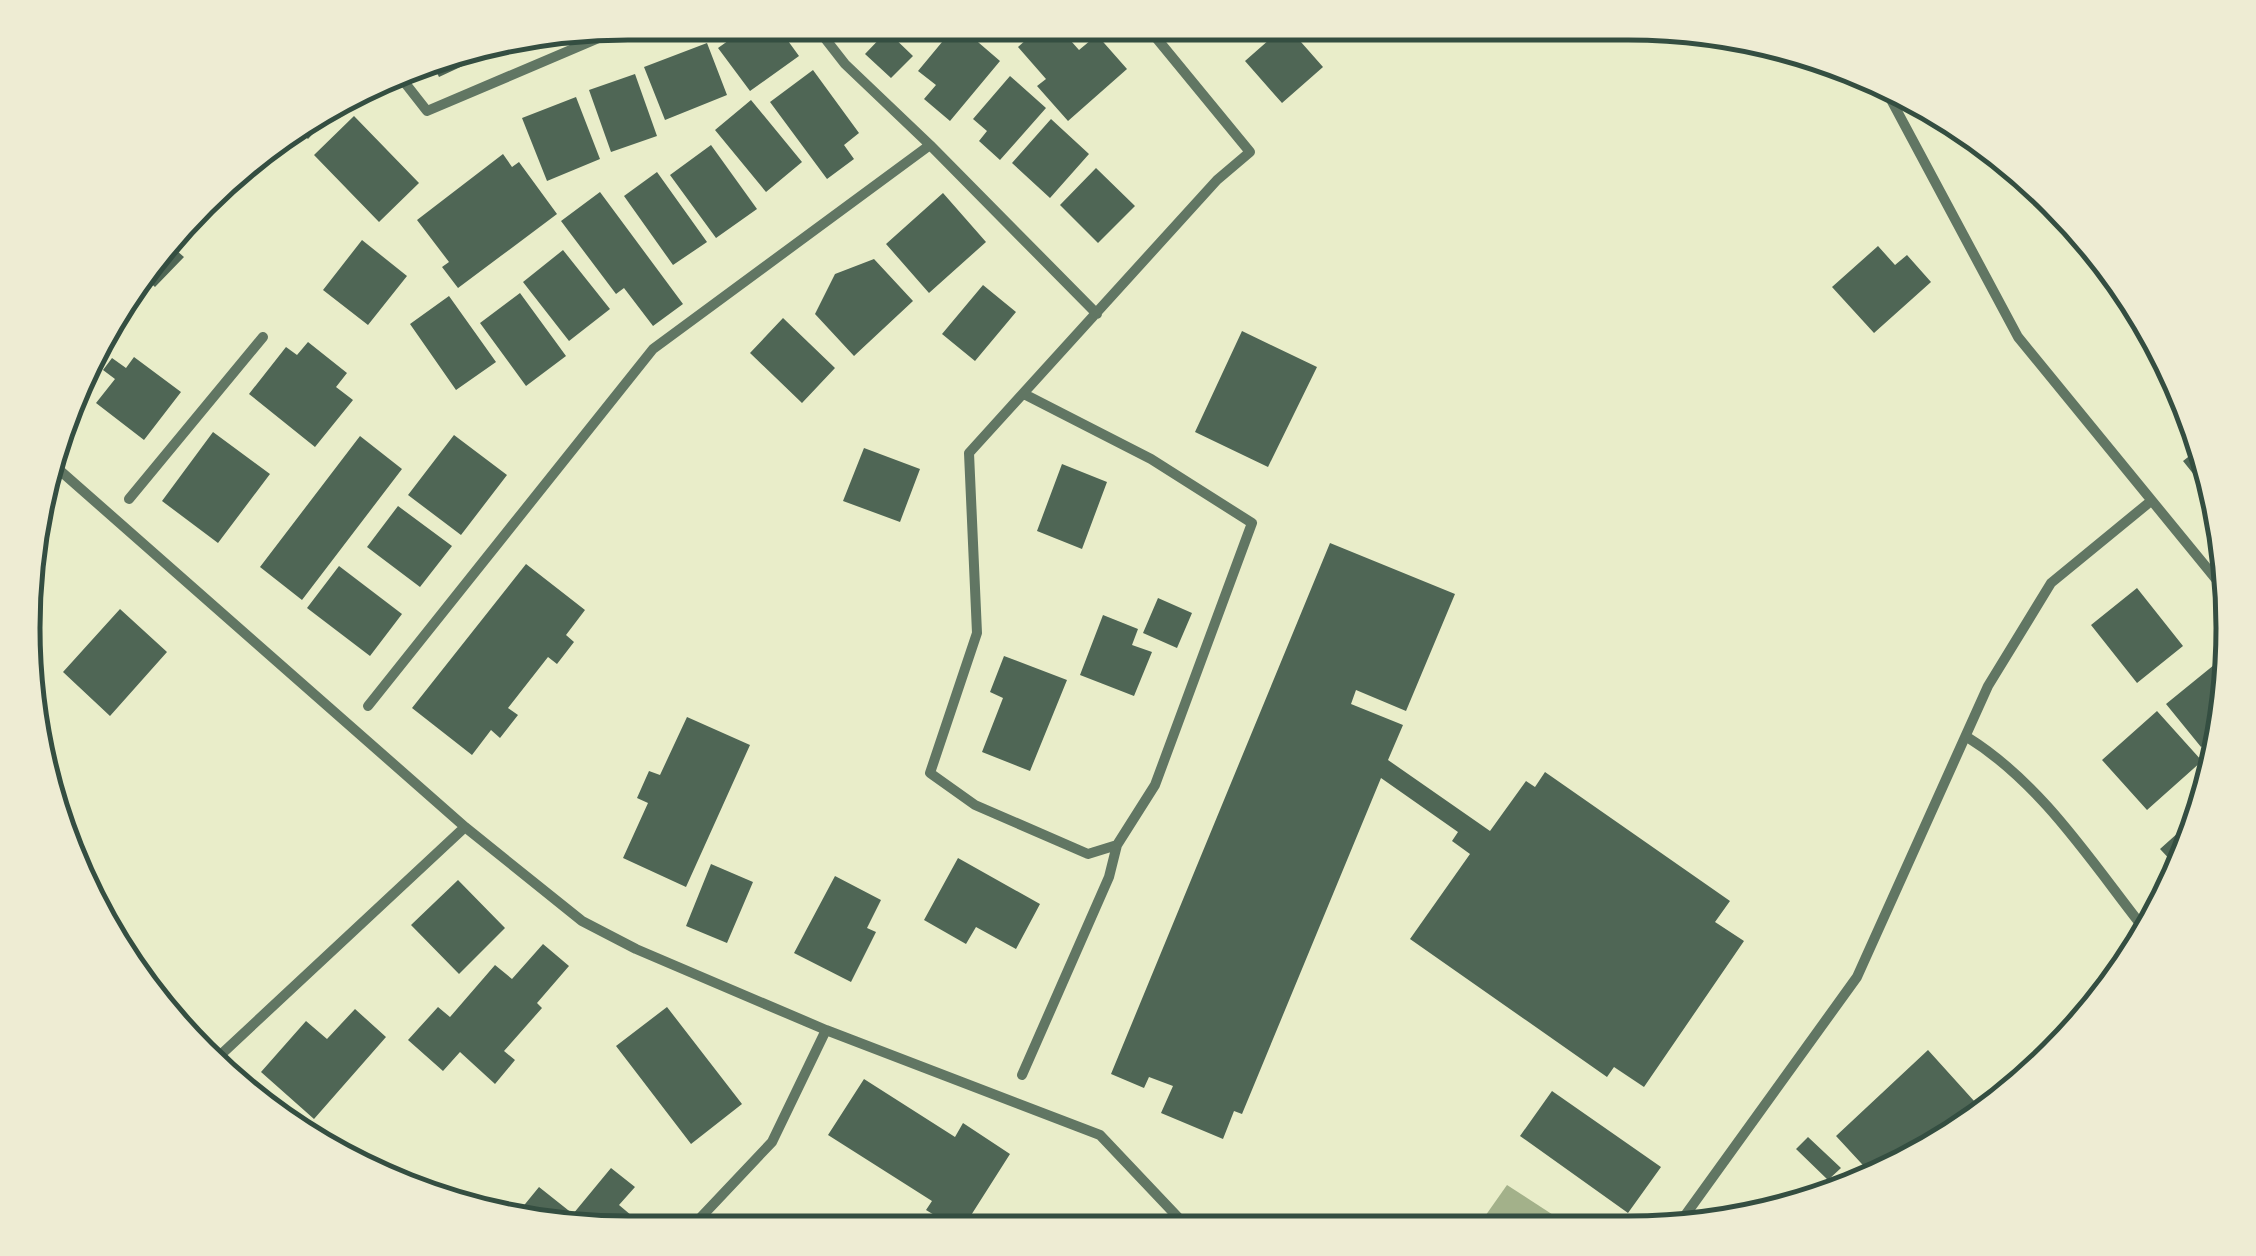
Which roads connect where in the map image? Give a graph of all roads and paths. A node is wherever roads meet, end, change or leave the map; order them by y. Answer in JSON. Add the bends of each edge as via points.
{"nodes":[{"id":1,"x":826,"y":40,"type":"edge"},
{"id":2,"x":1158,"y":40,"type":"edge"},
{"id":3,"x":590,"y":41,"type":"edge"},
{"id":4,"x":406,"y":84,"type":"edge"},
{"id":5,"x":1893,"y":104,"type":"edge"},
{"id":6,"x":930,"y":144,"type":"junction"},
{"id":7,"x":1096,"y":314,"type":"junction"},
{"id":8,"x":263,"y":336,"type":"dead end"},
{"id":9,"x":1024,"y":394,"type":"junction"},
{"id":10,"x":61,"y":472,"type":"edge"},
{"id":11,"x":129,"y":499,"type":"dead end"},
{"id":12,"x":2150,"y":502,"type":"junction"},
{"id":13,"x":2214,"y":577,"type":"edge"},
{"id":14,"x":368,"y":706,"type":"dead end"},
{"id":15,"x":1967,"y":737,"type":"junction"},
{"id":16,"x":465,"y":827,"type":"junction"},
{"id":17,"x":1117,"y":845,"type":"junction"},
{"id":18,"x":2138,"y":921,"type":"edge"},
{"id":19,"x":826,"y":1030,"type":"junction"},
{"id":20,"x":222,"y":1053,"type":"edge"},
{"id":21,"x":1022,"y":1075,"type":"dead end"},
{"id":22,"x":1687,"y":1213,"type":"edge"},
{"id":23,"x":702,"y":1216,"type":"edge"},
{"id":24,"x":1177,"y":1216,"type":"edge"}],
"edges":[{"from":1,"to":6,"type":"street"},
{"from":2,"to":7,"type":"street","via":[[1250,152]]},
{"from":3,"to":4,"type":"street","via":[[428,111]]},
{"from":5,"to":12,"type":"street","via":[[2018,337]]},
{"from":6,"to":7,"type":"street"},
{"from":6,"to":14,"type":"street","via":[[653,349]]},
{"from":7,"to":9,"type":"street"},
{"from":8,"to":11,"type":"street"},
{"from":9,"to":17,"type":"street","via":[[1150,459],[1252,524],[1155,784]]},
{"from":9,"to":17,"type":"street","via":[[970,454],[977,633],[930,774],[975,805],[1088,854]]},
{"from":10,"to":16,"type":"street"},
{"from":12,"to":13,"type":"street"},
{"from":12,"to":15,"type":"street","via":[[2051,583],[1988,686]]},
{"from":15,"to":18,"type":"street","via":[[2026,782]]},
{"from":15,"to":22,"type":"street","via":[[1857,977]]},
{"from":16,"to":19,"type":"street","via":[[582,922]]},
{"from":16,"to":20,"type":"street"},
{"from":17,"to":21,"type":"street"},
{"from":19,"to":23,"type":"street","via":[[772,1142]]},
{"from":19,"to":24,"type":"street","via":[[1100,1135]]}]}
